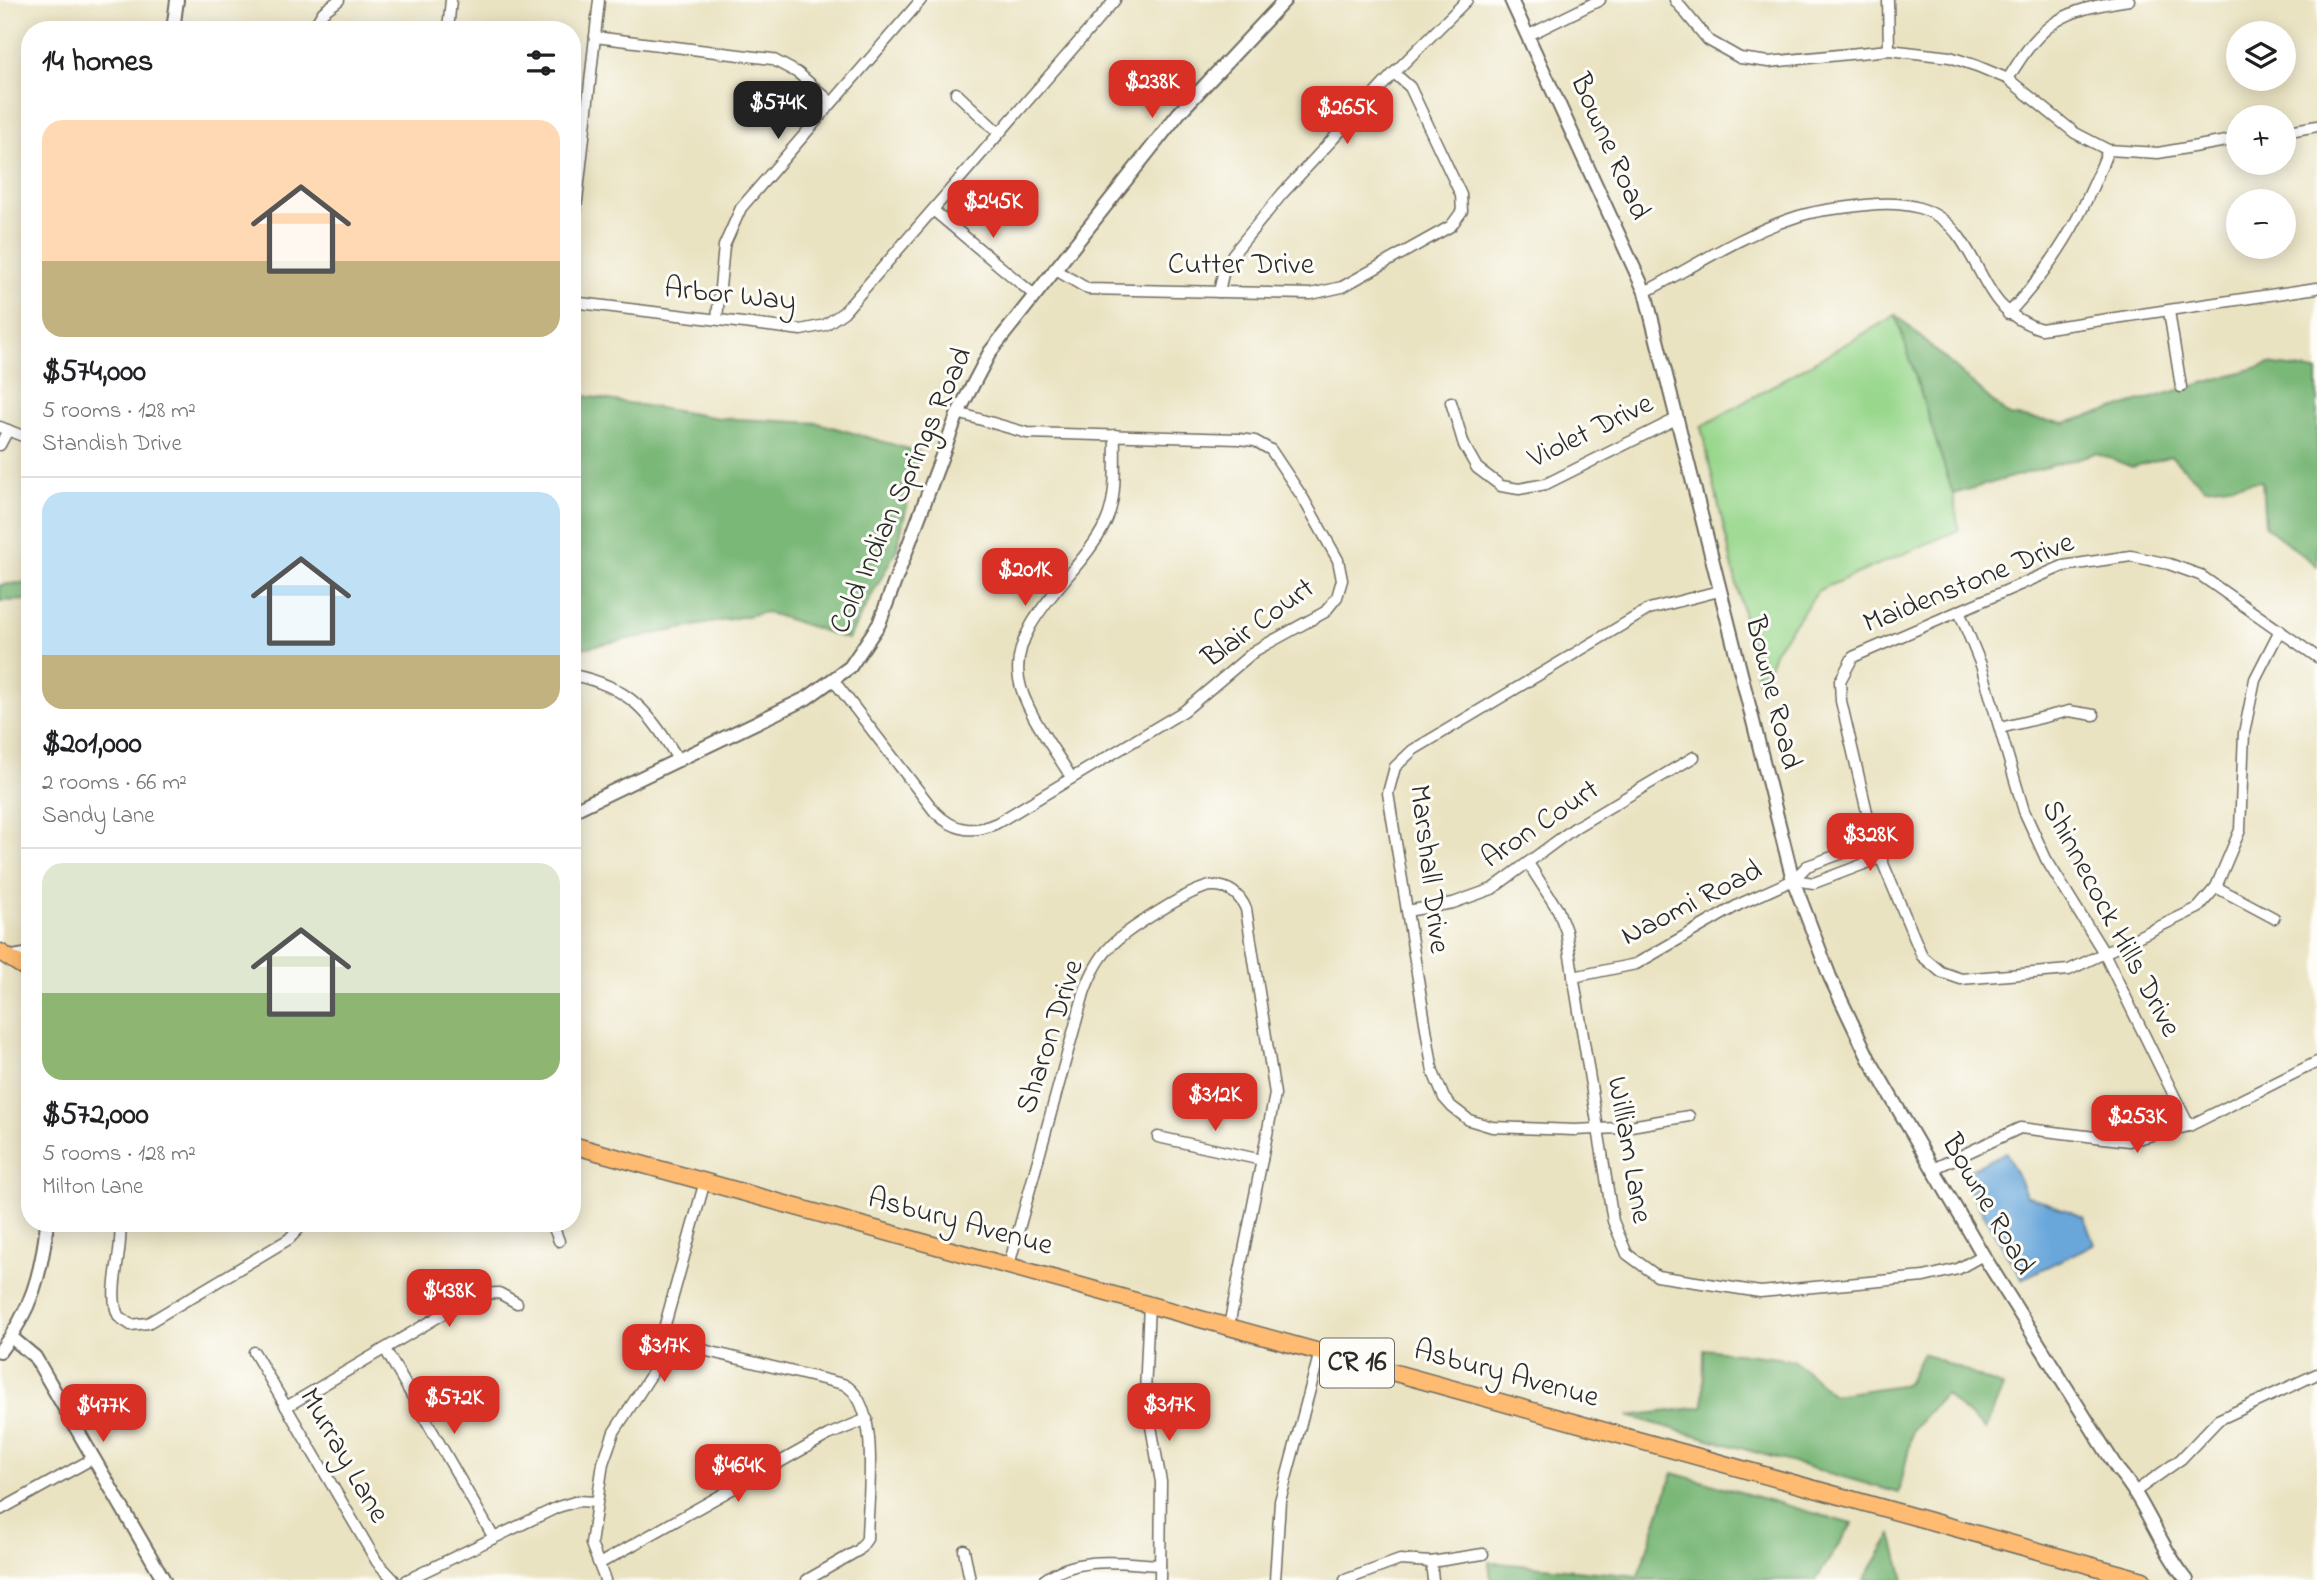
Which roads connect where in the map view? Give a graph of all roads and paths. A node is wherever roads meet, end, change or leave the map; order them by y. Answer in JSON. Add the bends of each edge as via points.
{"nodes":[{"id":1,"x":177,"y":0,"type":"edge"},
{"id":2,"x":339,"y":0,"type":"edge"},
{"id":3,"x":451,"y":0,"type":"edge"},
{"id":4,"x":599,"y":0,"type":"edge"},
{"id":5,"x":921,"y":0,"type":"edge"},
{"id":6,"x":1115,"y":0,"type":"edge"},
{"id":7,"x":1285,"y":0,"type":"edge"},
{"id":8,"x":1467,"y":0,"type":"edge"},
{"id":9,"x":1511,"y":0,"type":"edge"},
{"id":10,"x":1600,"y":0,"type":"edge"},
{"id":11,"x":1675,"y":0,"type":"edge"},
{"id":12,"x":1888,"y":0,"type":"edge"},
{"id":13,"x":2129,"y":0,"type":"edge"},
{"id":14,"x":2082,"y":4,"type":"edge"},
{"id":15,"x":174,"y":21,"type":"edge"},
{"id":16,"x":318,"y":21,"type":"edge"},
{"id":17,"x":449,"y":21,"type":"edge"},
{"id":18,"x":1529,"y":35,"type":"junction"},
{"id":19,"x":595,"y":37,"type":"junction"},
{"id":20,"x":1889,"y":50,"type":"junction"},
{"id":21,"x":1394,"y":73,"type":"junction"},
{"id":22,"x":2008,"y":79,"type":"junction"},
{"id":23,"x":956,"y":93,"type":"dead end"},
{"id":24,"x":831,"y":102,"type":"junction"},
{"id":25,"x":2317,"y":127,"type":"edge"},
{"id":26,"x":2296,"y":130,"type":"edge"},
{"id":27,"x":999,"y":133,"type":"junction"},
{"id":28,"x":2226,"y":141,"type":"edge"},
{"id":29,"x":2108,"y":150,"type":"junction"},
{"id":30,"x":581,"y":164,"type":"edge"},
{"id":31,"x":933,"y":211,"type":"junction"},
{"id":32,"x":1054,"y":269,"type":"junction"},
{"id":33,"x":2317,"y":288,"type":"edge"},
{"id":34,"x":1219,"y":292,"type":"junction"},
{"id":35,"x":1645,"y":292,"type":"junction"},
{"id":36,"x":1033,"y":294,"type":"junction"},
{"id":37,"x":581,"y":303,"type":"edge"},
{"id":38,"x":2169,"y":311,"type":"junction"},
{"id":39,"x":2008,"y":314,"type":"junction"},
{"id":40,"x":717,"y":319,"type":"junction"},
{"id":41,"x":2181,"y":387,"type":"dead end"},
{"id":42,"x":1451,"y":402,"type":"dead end"},
{"id":43,"x":958,"y":413,"type":"junction"},
{"id":44,"x":1678,"y":418,"type":"junction"},
{"id":45,"x":4,"y":428,"type":"edge"},
{"id":46,"x":21,"y":435,"type":"edge"},
{"id":47,"x":1115,"y":435,"type":"junction"},
{"id":48,"x":0,"y":445,"type":"edge"},
{"id":49,"x":1719,"y":591,"type":"junction"},
{"id":50,"x":1959,"y":611,"type":"junction"},
{"id":51,"x":2280,"y":630,"type":"junction"},
{"id":52,"x":2317,"y":657,"type":"edge"},
{"id":53,"x":581,"y":677,"type":"edge"},
{"id":54,"x":834,"y":681,"type":"junction"},
{"id":55,"x":2094,"y":715,"type":"dead end"},
{"id":56,"x":2000,"y":728,"type":"junction"},
{"id":57,"x":1694,"y":757,"type":"dead end"},
{"id":58,"x":679,"y":761,"type":"junction"},
{"id":59,"x":1071,"y":777,"type":"junction"},
{"id":60,"x":581,"y":807,"type":"edge"},
{"id":61,"x":1874,"y":842,"type":"junction"},
{"id":62,"x":1880,"y":858,"type":"junction"},
{"id":63,"x":1528,"y":863,"type":"junction"},
{"id":64,"x":1793,"y":880,"type":"junction"},
{"id":65,"x":2216,"y":887,"type":"junction"},
{"id":66,"x":1407,"y":911,"type":"junction"},
{"id":67,"x":2274,"y":918,"type":"dead end"},
{"id":68,"x":2104,"y":953,"type":"junction"},
{"id":69,"x":4,"y":955,"type":"edge"},
{"id":70,"x":21,"y":965,"type":"edge"},
{"id":71,"x":1573,"y":976,"type":"junction"},
{"id":72,"x":2317,"y":1062,"type":"edge"},
{"id":73,"x":1689,"y":1116,"type":"dead end"},
{"id":74,"x":2189,"y":1126,"type":"junction"},
{"id":75,"x":1598,"y":1129,"type":"junction"},
{"id":76,"x":1158,"y":1137,"type":"dead end"},
{"id":77,"x":581,"y":1147,"type":"edge"},
{"id":78,"x":1262,"y":1160,"type":"junction"},
{"id":79,"x":1935,"y":1168,"type":"junction"},
{"id":80,"x":705,"y":1181,"type":"junction"},
{"id":81,"x":46,"y":1232,"type":"edge"},
{"id":82,"x":120,"y":1232,"type":"edge"},
{"id":83,"x":296,"y":1232,"type":"edge"},
{"id":84,"x":556,"y":1232,"type":"edge"},
{"id":85,"x":559,"y":1241,"type":"dead end"},
{"id":86,"x":1983,"y":1255,"type":"junction"},
{"id":87,"x":1009,"y":1265,"type":"junction"},
{"id":88,"x":517,"y":1303,"type":"dead end"},
{"id":89,"x":1149,"y":1304,"type":"junction"},
{"id":90,"x":1229,"y":1326,"type":"junction"},
{"id":91,"x":11,"y":1337,"type":"junction"},
{"id":92,"x":662,"y":1340,"type":"junction"},
{"id":93,"x":385,"y":1349,"type":"junction"},
{"id":94,"x":0,"y":1351,"type":"edge"},
{"id":95,"x":254,"y":1352,"type":"dead end"},
{"id":96,"x":1320,"y":1352,"type":"junction"},
{"id":97,"x":2317,"y":1374,"type":"edge"},
{"id":98,"x":286,"y":1407,"type":"junction"},
{"id":99,"x":867,"y":1419,"type":"junction"},
{"id":100,"x":92,"y":1459,"type":"junction"},
{"id":101,"x":2136,"y":1491,"type":"junction"},
{"id":102,"x":596,"y":1502,"type":"junction"},
{"id":103,"x":0,"y":1510,"type":"edge"},
{"id":104,"x":495,"y":1538,"type":"junction"},
{"id":105,"x":964,"y":1550,"type":"dead end"},
{"id":106,"x":1483,"y":1554,"type":"dead end"},
{"id":107,"x":1431,"y":1562,"type":"junction"},
{"id":108,"x":599,"y":1564,"type":"junction"},
{"id":109,"x":1160,"y":1565,"type":"junction"},
{"id":110,"x":159,"y":1578,"type":"edge"},
{"id":111,"x":394,"y":1580,"type":"edge"},
{"id":112,"x":407,"y":1580,"type":"edge"},
{"id":113,"x":605,"y":1580,"type":"edge"},
{"id":114,"x":807,"y":1580,"type":"edge"},
{"id":115,"x":970,"y":1580,"type":"edge"},
{"id":116,"x":1044,"y":1580,"type":"edge"},
{"id":117,"x":1160,"y":1580,"type":"edge"},
{"id":118,"x":1275,"y":1580,"type":"edge"},
{"id":119,"x":1345,"y":1580,"type":"edge"},
{"id":120,"x":1433,"y":1580,"type":"edge"},
{"id":121,"x":2143,"y":1580,"type":"edge"},
{"id":122,"x":2187,"y":1580,"type":"edge"}],
"edges":[{"from":1,"to":15,"type":"street"},
{"from":2,"to":16,"type":"street"},
{"from":3,"to":17,"type":"street"},
{"from":4,"to":19,"type":"street"},
{"from":5,"to":24,"type":"street"},
{"from":6,"to":27,"type":"street","name":"Arbor Way"},
{"from":7,"to":32,"type":"street","name":"Cold Indian Springs Road","via":[[1179,113]]},
{"from":8,"to":21,"type":"street"},
{"from":9,"to":18,"type":"street","name":"Bowne Road"},
{"from":10,"to":18,"type":"street"},
{"from":11,"to":20,"type":"street","via":[[1708,40],[1740,58],[1769,62]]},
{"from":12,"to":20,"type":"street"},
{"from":13,"to":14,"type":"street"},
{"from":14,"to":22,"type":"street","via":[[2042,31]]},
{"from":18,"to":35,"type":"street","name":"Bowne Road"},
{"from":19,"to":24,"type":"street","via":[[772,59],[798,73]]},
{"from":19,"to":30,"type":"street"},
{"from":20,"to":22,"type":"street","via":[[1950,57]]},
{"from":21,"to":34,"type":"street","via":[[1302,171],[1233,254]]},
{"from":21,"to":34,"type":"street","name":"Cutter Drive","via":[[1410,87],[1461,195],[1458,220],[1334,290],[1311,294]]},
{"from":22,"to":29,"type":"street","via":[[2075,133]]},
{"from":23,"to":27,"type":"street"},
{"from":24,"to":40,"type":"street","via":[[735,219],[722,257]]},
{"from":25,"to":26,"type":"street"},
{"from":27,"to":31,"type":"street","name":"Arbor Way"},
{"from":28,"to":29,"type":"street","via":[[2158,153]]},
{"from":29,"to":39,"type":"street","via":[[2075,227]]},
{"from":31,"to":36,"type":"street"},
{"from":31,"to":40,"type":"street","name":"Arbor Way","via":[[844,312],[825,325],[801,330]]},
{"from":32,"to":34,"type":"street","name":"Cutter Drive","via":[[1088,289]]},
{"from":32,"to":36,"type":"street","name":"Cold Indian Springs Road"},
{"from":33,"to":38,"type":"street"},
{"from":35,"to":39,"type":"street","via":[[1793,218],[1832,208],[1896,202],[1921,207],[1950,226],[1996,303]]},
{"from":35,"to":44,"type":"street","name":"Bowne Road"},
{"from":36,"to":43,"type":"street","name":"Cold Indian Springs Road","via":[[990,352]]},
{"from":37,"to":40,"type":"street","name":"Arbor Way"},
{"from":38,"to":39,"type":"street","via":[[2050,330],[2020,323]]},
{"from":38,"to":41,"type":"street"},
{"from":42,"to":44,"type":"street","name":"Violet Drive","via":[[1464,445],[1477,468],[1501,486],[1518,489],[1546,484]]},
{"from":43,"to":47,"type":"street","name":"Blair Court","via":[[1027,433]]},
{"from":43,"to":54,"type":"street","name":"Cold Indian Springs Road","via":[[879,624],[854,662]]},
{"from":44,"to":49,"type":"street","name":"Bowne Road"},
{"from":45,"to":46,"type":"street"},
{"from":45,"to":48,"type":"street"},
{"from":47,"to":59,"type":"street","via":[[1114,494],[1105,524],[1028,631],[1018,662],[1024,695]]},
{"from":47,"to":59,"type":"street","name":"Blair Court","via":[[1239,439],[1265,445],[1338,559],[1341,587],[1325,612],[1256,650],[1184,711]]},
{"from":49,"to":64,"type":"street","name":"Bowne Road"},
{"from":49,"to":66,"type":"street","name":"Marshall Drive","via":[[1649,609],[1402,758],[1388,793]]},
{"from":50,"to":51,"type":"street","name":"Maidenstone Drive","via":[[2063,566],[2131,556],[2200,575]]},
{"from":50,"to":56,"type":"street","name":"Shinnecock Hills Drive"},
{"from":50,"to":61,"type":"street","name":"Maidenstone Drive","via":[[1853,657],[1840,681]]},
{"from":51,"to":52,"type":"street","name":"Maidenstone Drive"},
{"from":51,"to":65,"type":"street","name":"Maidenstone Drive","via":[[2255,679],[2244,733],[2240,830]]},
{"from":53,"to":58,"type":"street","via":[[625,694],[654,720]]},
{"from":54,"to":58,"type":"street","name":"Cold Indian Springs Road"},
{"from":54,"to":59,"type":"street","name":"Blair Court","via":[[935,813],[956,827],[986,828]]},
{"from":55,"to":56,"type":"street","via":[[2069,711]]},
{"from":56,"to":68,"type":"street","name":"Shinnecock Hills Drive","via":[[2029,823]]},
{"from":57,"to":63,"type":"street","name":"Aron Court","via":[[1576,827]]},
{"from":58,"to":60,"type":"street","name":"Cold Indian Springs Road"},
{"from":61,"to":62,"type":"street","name":"Maidenstone Drive"},
{"from":61,"to":64,"type":"street","via":[[1808,866]]},
{"from":62,"to":64,"type":"street","via":[[1814,883]]},
{"from":62,"to":68,"type":"street","name":"Maidenstone Drive","via":[[1922,956],[1941,972],[1961,979],[2069,970]]},
{"from":63,"to":66,"type":"street","name":"Aron Court","via":[[1477,896]]},
{"from":63,"to":71,"type":"street","name":"William Lane","via":[[1562,917]]},
{"from":64,"to":71,"type":"street","name":"Naomi Road","via":[[1740,904],[1636,964]]},
{"from":64,"to":79,"type":"street","name":"Bowne Road","via":[[1868,1059]]},
{"from":65,"to":67,"type":"street"},
{"from":65,"to":68,"type":"street","name":"Maidenstone Drive","via":[[2198,908]]},
{"from":66,"to":75,"type":"street","name":"Marshall Drive","via":[[1433,1072],[1452,1107],[1469,1120],[1492,1127]]},
{"from":68,"to":74,"type":"street","name":"Shinnecock Hills Drive"},
{"from":69,"to":70,"type":"main road"},
{"from":71,"to":75,"type":"street","name":"William Lane"},
{"from":72,"to":74,"type":"street"},
{"from":73,"to":75,"type":"street","name":"Marshall Drive"},
{"from":74,"to":79,"type":"street","via":[[2129,1141],[2020,1128]]},
{"from":75,"to":86,"type":"street","name":"William Lane","via":[[1616,1233],[1635,1262],[1657,1276],[1781,1292],[1947,1273]]},
{"from":76,"to":78,"type":"street"},
{"from":77,"to":80,"type":"main road","name":"Asbury Avenue","number":"CR 16"},
{"from":78,"to":87,"type":"street","name":"Sharon Drive","via":[[1275,1082],[1246,909],[1226,888],[1204,888],[1132,929],[1111,946],[1094,971]]},
{"from":78,"to":90,"type":"street","name":"Sharon Drive"},
{"from":79,"to":86,"type":"street","name":"Bowne Road"},
{"from":80,"to":87,"type":"main road","name":"Asbury Avenue","number":"CR 16"},
{"from":80,"to":92,"type":"street"},
{"from":81,"to":91,"type":"street","via":[[37,1283]]},
{"from":82,"to":83,"type":"street","via":[[114,1304],[125,1322],[137,1326]]},
{"from":84,"to":85,"type":"street"},
{"from":86,"to":101,"type":"street","name":"Bowne Road","via":[[2118,1470]]},
{"from":87,"to":89,"type":"main road","name":"Asbury Avenue","number":"CR 16"},
{"from":88,"to":93,"type":"street","via":[[499,1293],[477,1294]]},
{"from":89,"to":90,"type":"main road","name":"Asbury Avenue","number":"CR 16"},
{"from":89,"to":109,"type":"street","via":[[1145,1394],[1161,1482]]},
{"from":90,"to":96,"type":"main road","name":"Asbury Avenue","number":"CR 16"},
{"from":91,"to":94,"type":"street"},
{"from":91,"to":100,"type":"street","via":[[35,1357]]},
{"from":92,"to":99,"type":"street","via":[[843,1384],[857,1394]]},
{"from":92,"to":102,"type":"street","via":[[648,1383],[608,1444]]},
{"from":93,"to":98,"type":"street"},
{"from":93,"to":104,"type":"street"},
{"from":95,"to":98,"type":"street","name":"Murray Lane"},
{"from":96,"to":118,"type":"street","via":[[1280,1501]]},
{"from":96,"to":121,"type":"main road","name":"Asbury Avenue","number":"CR 16"},
{"from":97,"to":101,"type":"street","via":[[2218,1420],[2181,1460]]},
{"from":98,"to":111,"type":"street","name":"Murray Lane","via":[[377,1562]]},
{"from":99,"to":108,"type":"street","via":[[828,1435]]},
{"from":99,"to":114,"type":"street","via":[[867,1539],[859,1550]]},
{"from":100,"to":103,"type":"street"},
{"from":100,"to":110,"type":"street"},
{"from":101,"to":122,"type":"street","name":"Bowne Road","via":[[2162,1546]]},
{"from":102,"to":104,"type":"street","via":[[565,1504]]},
{"from":102,"to":108,"type":"street","via":[[591,1544]]},
{"from":104,"to":112,"type":"street"},
{"from":105,"to":115,"type":"street"},
{"from":106,"to":107,"type":"street"},
{"from":107,"to":119,"type":"street","via":[[1386,1563]]},
{"from":107,"to":120,"type":"street"},
{"from":108,"to":113,"type":"street"},
{"from":109,"to":116,"type":"street","via":[[1089,1562],[1062,1569]]},
{"from":109,"to":117,"type":"street"}]}
